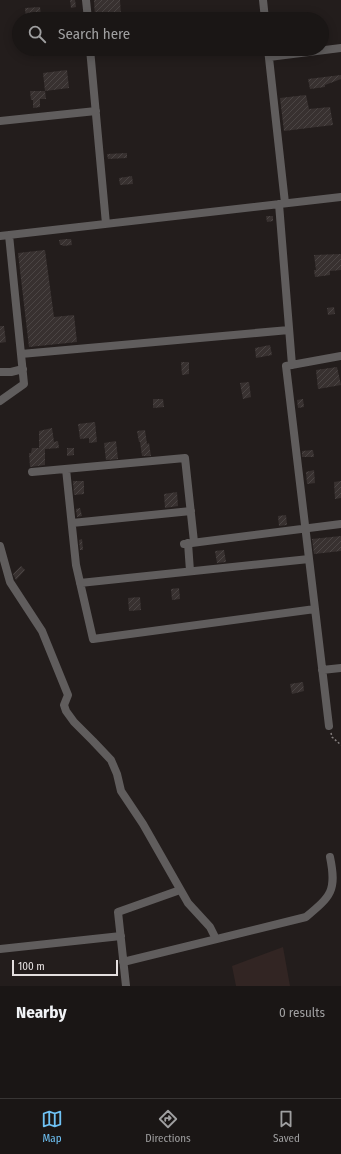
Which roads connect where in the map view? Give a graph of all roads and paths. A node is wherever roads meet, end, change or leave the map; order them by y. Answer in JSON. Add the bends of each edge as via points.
{"nodes":[{"id":1,"x":86,"y":0,"type":"edge"},
{"id":2,"x":263,"y":0,"type":"edge"},
{"id":3,"x":87,"y":12,"type":"edge"},
{"id":4,"x":264,"y":12,"type":"edge"},
{"id":5,"x":341,"y":48,"type":"edge"},
{"id":6,"x":329,"y":49,"type":"edge"},
{"id":7,"x":91,"y":56,"type":"edge"},
{"id":8,"x":269,"y":56,"type":"edge"},
{"id":9,"x":96,"y":111,"type":"junction"},
{"id":10,"x":0,"y":121,"type":"edge"},
{"id":11,"x":341,"y":197,"type":"edge"},
{"id":12,"x":282,"y":204,"type":"junction"},
{"id":13,"x":106,"y":224,"type":"junction"},
{"id":14,"x":9,"y":235,"type":"junction"},
{"id":15,"x":0,"y":236,"type":"edge"},
{"id":16,"x":289,"y":330,"type":"junction"},
{"id":17,"x":21,"y":354,"type":"junction"},
{"id":18,"x":341,"y":356,"type":"edge"},
{"id":19,"x":292,"y":365,"type":"junction"},
{"id":20,"x":22,"y":370,"type":"junction"},
{"id":21,"x":0,"y":372,"type":"edge"},
{"id":22,"x":0,"y":401,"type":"edge"},
{"id":23,"x":66,"y":469,"type":"junction"},
{"id":24,"x":32,"y":472,"type":"dead end"},
{"id":25,"x":191,"y":511,"type":"junction"},
{"id":26,"x":72,"y":523,"type":"junction"},
{"id":27,"x":341,"y":524,"type":"edge"},
{"id":28,"x":305,"y":529,"type":"junction"},
{"id":29,"x":189,"y":543,"type":"junction"},
{"id":30,"x":0,"y":546,"type":"edge"},
{"id":31,"x":309,"y":560,"type":"junction"},
{"id":32,"x":190,"y":571,"type":"junction"},
{"id":33,"x":80,"y":583,"type":"junction"},
{"id":34,"x":315,"y":610,"type":"junction"},
{"id":35,"x":341,"y":668,"type":"edge"},
{"id":36,"x":322,"y":670,"type":"junction"},
{"id":37,"x":329,"y":726,"type":"joint"},
{"id":38,"x":341,"y":745,"type":"edge"},
{"id":39,"x":330,"y":857,"type":"dead end"},
{"id":40,"x":180,"y":890,"type":"junction"},
{"id":41,"x":121,"y":936,"type":"junction"},
{"id":42,"x":216,"y":940,"type":"junction"},
{"id":43,"x":0,"y":949,"type":"edge"},
{"id":44,"x":124,"y":962,"type":"junction"},
{"id":45,"x":126,"y":986,"type":"edge"}],
"edges":[{"from":1,"to":3,"type":"street"},
{"from":2,"to":4,"type":"street"},
{"from":5,"to":6,"type":"street"},
{"from":7,"to":9,"type":"street"},
{"from":8,"to":12,"type":"street"},
{"from":9,"to":10,"type":"street"},
{"from":9,"to":13,"type":"street"},
{"from":11,"to":12,"type":"street"},
{"from":12,"to":13,"type":"street"},
{"from":12,"to":16,"type":"street"},
{"from":13,"to":14,"type":"street"},
{"from":14,"to":15,"type":"street"},
{"from":14,"to":17,"type":"street"},
{"from":16,"to":17,"type":"street"},
{"from":16,"to":19,"type":"street"},
{"from":17,"to":20,"type":"street"},
{"from":18,"to":19,"type":"street"},
{"from":19,"to":28,"type":"street","via":[[286,366]]},
{"from":20,"to":21,"type":"street"},
{"from":20,"to":22,"type":"street","via":[[24,384]]},
{"from":23,"to":24,"type":"street"},
{"from":23,"to":25,"type":"street","via":[[185,458]]},
{"from":23,"to":26,"type":"street"},
{"from":25,"to":26,"type":"street"},
{"from":25,"to":29,"type":"street"},
{"from":26,"to":33,"type":"street"},
{"from":27,"to":28,"type":"street"},
{"from":28,"to":29,"type":"street"},
{"from":28,"to":31,"type":"street"},
{"from":29,"to":32,"type":"street"},
{"from":30,"to":40,"type":"street","via":[[10,582],[42,630],[68,695],[64,704],[66,711],[111,760],[121,791],[143,824]]},
{"from":31,"to":32,"type":"street"},
{"from":31,"to":34,"type":"street"},
{"from":32,"to":33,"type":"street"},
{"from":33,"to":34,"type":"street","via":[[93,639]]},
{"from":34,"to":36,"type":"street"},
{"from":35,"to":36,"type":"street"},
{"from":36,"to":37,"type":"street"},
{"from":37,"to":38,"type":"path","via":[[332,737]]},
{"from":39,"to":42,"type":"street","via":[[334,876],[332,891],[306,918]]},
{"from":40,"to":41,"type":"street","via":[[118,912]]},
{"from":40,"to":42,"type":"street","via":[[210,927]]},
{"from":41,"to":43,"type":"street"},
{"from":41,"to":44,"type":"street"},
{"from":42,"to":44,"type":"street"},
{"from":44,"to":45,"type":"street"}]}
